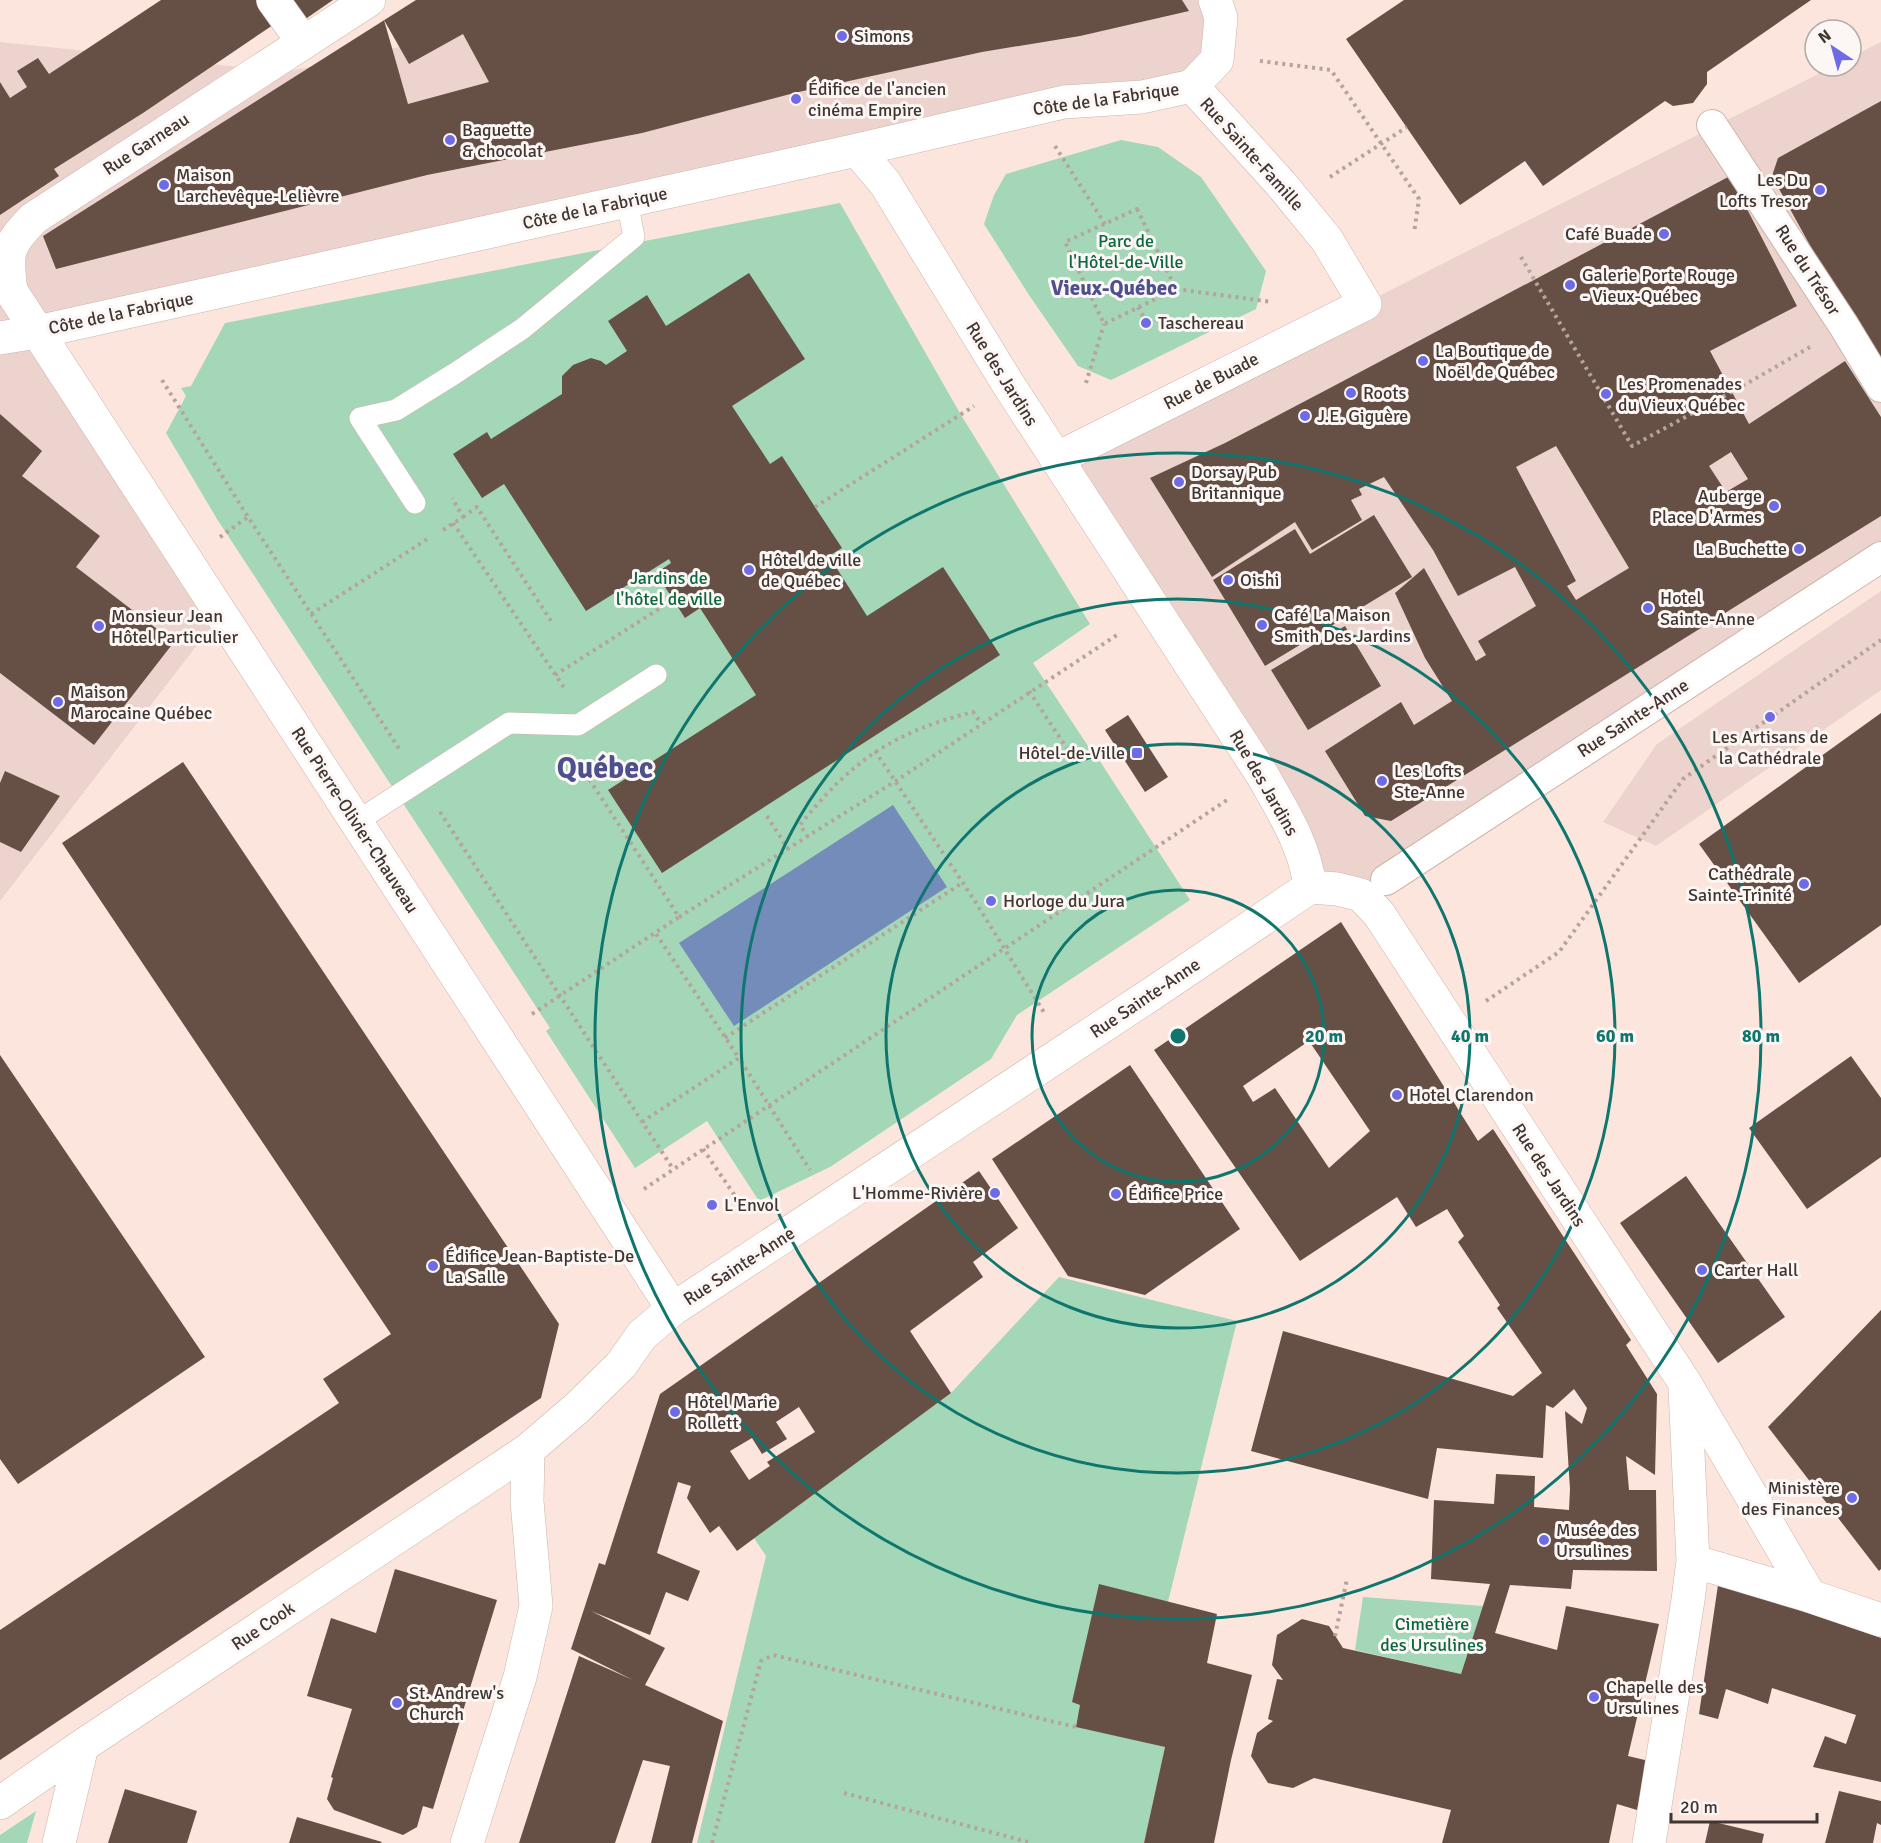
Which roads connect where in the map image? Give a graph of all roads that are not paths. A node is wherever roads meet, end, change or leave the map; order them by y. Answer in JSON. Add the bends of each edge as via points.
{"nodes":[{"id":1,"x":273,"y":0,"type":"edge"},
{"id":2,"x":369,"y":0,"type":"edge"},
{"id":3,"x":1215,"y":0,"type":"edge"},
{"id":4,"x":303,"y":42,"type":"junction"},
{"id":5,"x":1192,"y":86,"type":"junction"},
{"id":6,"x":1712,"y":125,"type":"dead end"},
{"id":7,"x":857,"y":150,"type":"junction"},
{"id":8,"x":627,"y":201,"type":"junction"},
{"id":9,"x":1365,"y":304,"type":"joint"},
{"id":10,"x":37,"y":332,"type":"junction"},
{"id":11,"x":0,"y":338,"type":"edge"},
{"id":12,"x":1881,"y":387,"type":"edge"},
{"id":13,"x":1056,"y":459,"type":"junction"},
{"id":14,"x":415,"y":503,"type":"dead end"},
{"id":15,"x":1881,"y":556,"type":"edge"},
{"id":16,"x":656,"y":675,"type":"dead end"},
{"id":17,"x":356,"y":822,"type":"junction"},
{"id":18,"x":1386,"y":880,"type":"dead end"},
{"id":19,"x":1310,"y":886,"type":"junction"},
{"id":20,"x":673,"y":1309,"type":"junction"},
{"id":21,"x":1685,"y":1383,"type":"junction"},
{"id":22,"x":528,"y":1450,"type":"junction"},
{"id":23,"x":1692,"y":1561,"type":"junction"},
{"id":24,"x":1810,"y":1596,"type":"junction"},
{"id":25,"x":1881,"y":1620,"type":"edge"},
{"id":26,"x":82,"y":1746,"type":"junction"},
{"id":27,"x":0,"y":1803,"type":"edge"},
{"id":28,"x":59,"y":1843,"type":"edge"},
{"id":29,"x":467,"y":1843,"type":"edge"},
{"id":30,"x":1649,"y":1843,"type":"edge"}],
"edges":[{"from":1,"to":4,"type":"street"},
{"from":2,"to":4,"type":"street","name":"Rue Garneau"},
{"from":3,"to":5,"type":"street","name":"Rue Sainte-Famille","via":[[1221,18],[1217,60]]},
{"from":4,"to":10,"type":"street","name":"Rue Garneau","via":[[59,200],[18,234],[7,259],[11,291]]},
{"from":5,"to":7,"type":"street","name":"Côte de la Fabrique","via":[[1142,97],[1064,102]]},
{"from":5,"to":9,"type":"street","name":"Rue Sainte-Famille","via":[[1326,240]]},
{"from":6,"to":12,"type":"street","name":"Rue du Trésor"},
{"from":7,"to":8,"type":"street","name":"Côte de la Fabrique"},
{"from":7,"to":13,"type":"street","name":"Rue des Jardins","via":[[885,183]]},
{"from":8,"to":10,"type":"street","name":"Côte de la Fabrique"},
{"from":8,"to":14,"type":"lane","via":[[634,237],[539,315],[396,410],[360,418]]},
{"from":9,"to":13,"type":"street","name":"Rue de Buade"},
{"from":10,"to":11,"type":"street","name":"Côte de la Fabrique"},
{"from":10,"to":17,"type":"street","name":"Rue Pierre-Olivier-Chauveau"},
{"from":13,"to":19,"type":"street","name":"Rue des Jardins","via":[[1263,776],[1296,834]]},
{"from":15,"to":18,"type":"street","name":"Rue Sainte-Anne"},
{"from":16,"to":17,"type":"lane","via":[[578,725],[509,723]]},
{"from":17,"to":20,"type":"street","name":"Rue Pierre-Olivier-Chauveau"},
{"from":19,"to":20,"type":"street","name":"Rue Sainte-Anne"},
{"from":19,"to":21,"type":"street","name":"Rue des Jardins","via":[[1361,896],[1379,914]]},
{"from":20,"to":22,"type":"street","name":"Rue Sainte-Anne","via":[[642,1335],[621,1365],[577,1408]]},
{"from":21,"to":23,"type":"street"},
{"from":21,"to":24,"type":"street","name":"Rue des Jardins"},
{"from":22,"to":26,"type":"street","name":"Rue Cook"},
{"from":22,"to":29,"type":"street","via":[[527,1501],[536,1606],[520,1677]]},
{"from":23,"to":24,"type":"street"},
{"from":23,"to":30,"type":"street"},
{"from":24,"to":25,"type":"street"},
{"from":26,"to":27,"type":"street","name":"Rue Cook"},
{"from":26,"to":28,"type":"street"}]}
